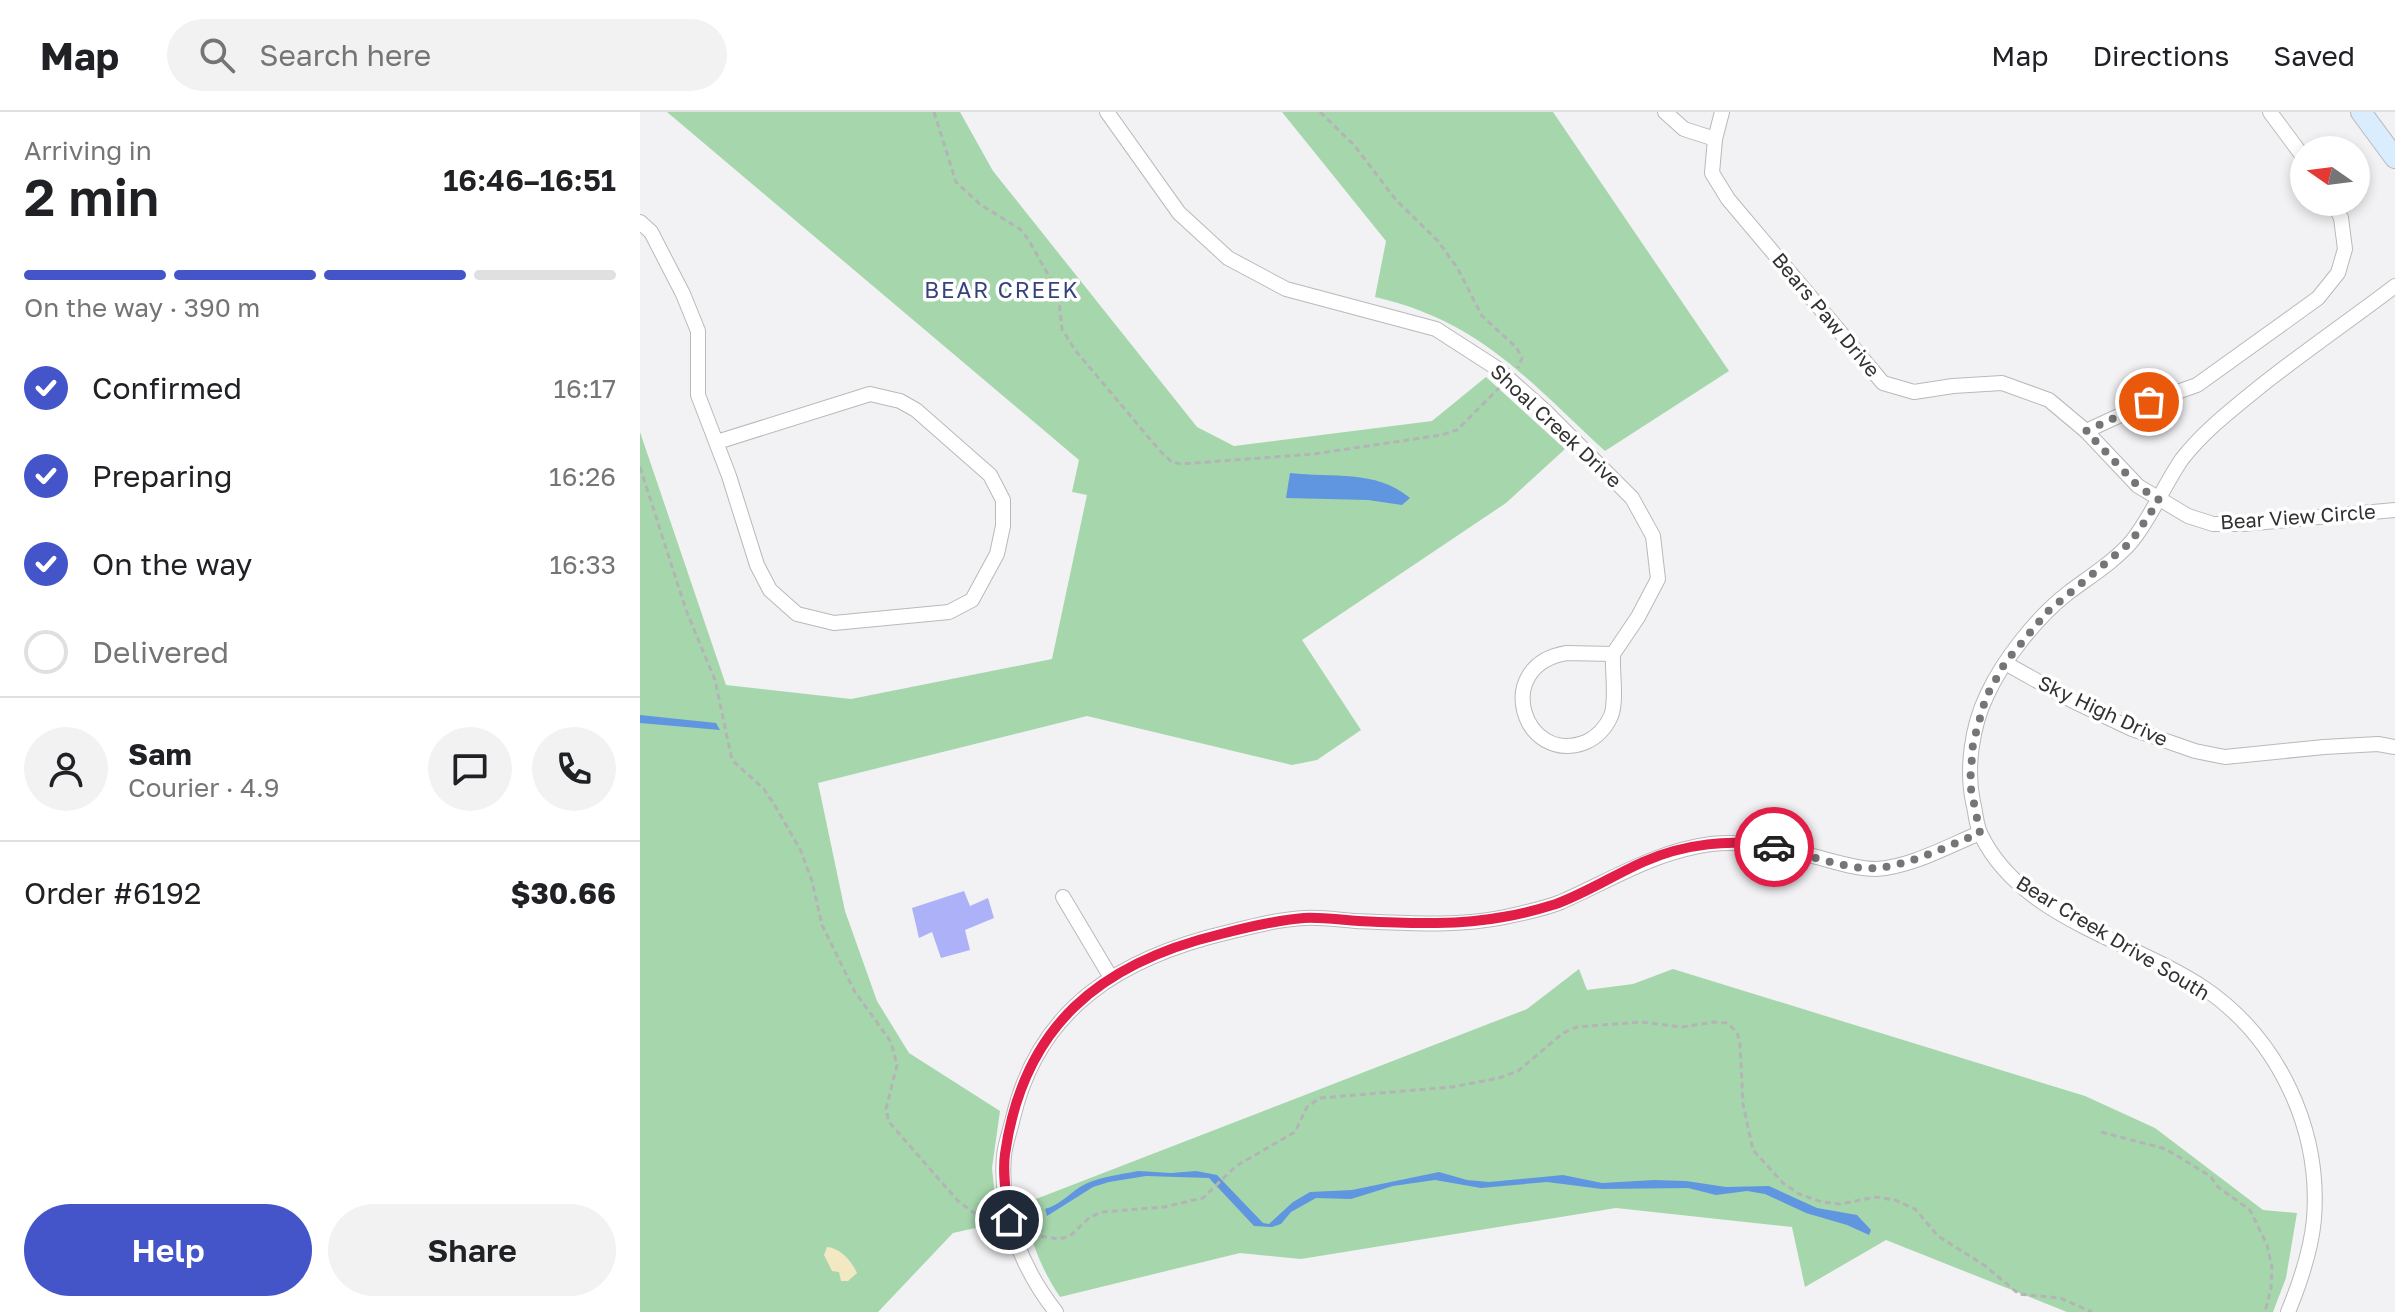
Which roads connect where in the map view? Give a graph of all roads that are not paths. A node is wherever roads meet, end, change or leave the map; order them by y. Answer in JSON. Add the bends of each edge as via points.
{"nodes":[{"id":1,"x":1107,"y":112,"type":"edge"},
{"id":2,"x":1665,"y":112,"type":"edge"},
{"id":3,"x":1722,"y":112,"type":"edge"},
{"id":4,"x":2270,"y":112,"type":"edge"},
{"id":5,"x":2361,"y":112,"type":"edge"},
{"id":6,"x":1715,"y":139,"type":"junction"},
{"id":7,"x":2290,"y":139,"type":"edge"},
{"id":8,"x":2395,"y":158,"type":"edge"},
{"id":9,"x":2340,"y":216,"type":"edge"},
{"id":10,"x":640,"y":222,"type":"edge"},
{"id":11,"x":2395,"y":286,"type":"edge"},
{"id":12,"x":2086,"y":431,"type":"junction"},
{"id":13,"x":717,"y":442,"type":"junction"},
{"id":14,"x":2159,"y":500,"type":"junction"},
{"id":15,"x":2395,"y":510,"type":"edge"},
{"id":16,"x":1613,"y":654,"type":"junction"},
{"id":17,"x":2005,"y":663,"type":"junction"},
{"id":18,"x":2395,"y":747,"type":"edge"},
{"id":19,"x":1980,"y":833,"type":"junction"},
{"id":20,"x":1063,"y":897,"type":"dead end"},
{"id":21,"x":1110,"y":976,"type":"junction"},
{"id":22,"x":1049,"y":1310,"type":"edge"},
{"id":23,"x":2288,"y":1312,"type":"edge"}],
"edges":[{"from":1,"to":16,"type":"street","name":"Shoal Creek Drive","via":[[1179,213],[1228,258],[1286,289],[1436,329],[1509,379],[1632,498],[1653,536],[1658,579]]},
{"from":2,"to":6,"type":"street","via":[[1684,129]]},
{"from":3,"to":6,"type":"street","name":"Bears Paw Drive"},
{"from":4,"to":7,"type":"street"},
{"from":5,"to":8,"type":"main road"},
{"from":6,"to":12,"type":"street","name":"Bears Paw Drive","via":[[1712,173],[1728,199],[1883,383],[1914,392],[2002,383],[2049,400]]},
{"from":9,"to":12,"type":"street","via":[[2345,249],[2338,273],[2318,298],[2197,385]]},
{"from":10,"to":13,"type":"street","via":[[651,232],[698,331],[698,395]]},
{"from":11,"to":14,"type":"street","name":"Bear Creek Drive South","via":[[2220,418],[2182,459]]},
{"from":12,"to":14,"type":"street","name":"Bears Paw Drive","via":[[2138,486]]},
{"from":13,"to":13,"type":"street","via":[[757,565],[770,590],[797,614],[834,623],[949,612],[972,600],[997,554],[1003,500],[990,475],[900,401],[870,394]]},
{"from":14,"to":15,"type":"street","name":"Bear View Circle","via":[[2213,524]]},
{"from":14,"to":17,"type":"street","name":"Bear Creek Drive South","via":[[2131,542],[2047,612]]},
{"from":16,"to":16,"type":"street","via":[[1554,655],[1532,670],[1522,700],[1533,730],[1546,740],[1577,745],[1604,728],[1615,698]]},
{"from":17,"to":18,"type":"street","name":"Sky High Drive","via":[[2108,718],[2195,751],[2225,757],[2338,746]]},
{"from":17,"to":19,"type":"street","name":"Bear Creek Drive South","via":[[1986,697],[1973,743],[1970,784]]},
{"from":19,"to":21,"type":"street","via":[[1876,869],[1757,844],[1713,844],[1646,861],[1557,904],[1503,917],[1456,923],[1304,918],[1200,939]]},
{"from":19,"to":23,"type":"street","name":"Bear Creek Drive South","via":[[2006,874],[2035,897],[2205,989],[2255,1033],[2284,1078],[2303,1119],[2312,1162],[2314,1220]]},
{"from":20,"to":21,"type":"street"},
{"from":21,"to":22,"type":"street","via":[[1084,997],[1033,1060],[1020,1085],[1004,1156],[1017,1248]]}]}
